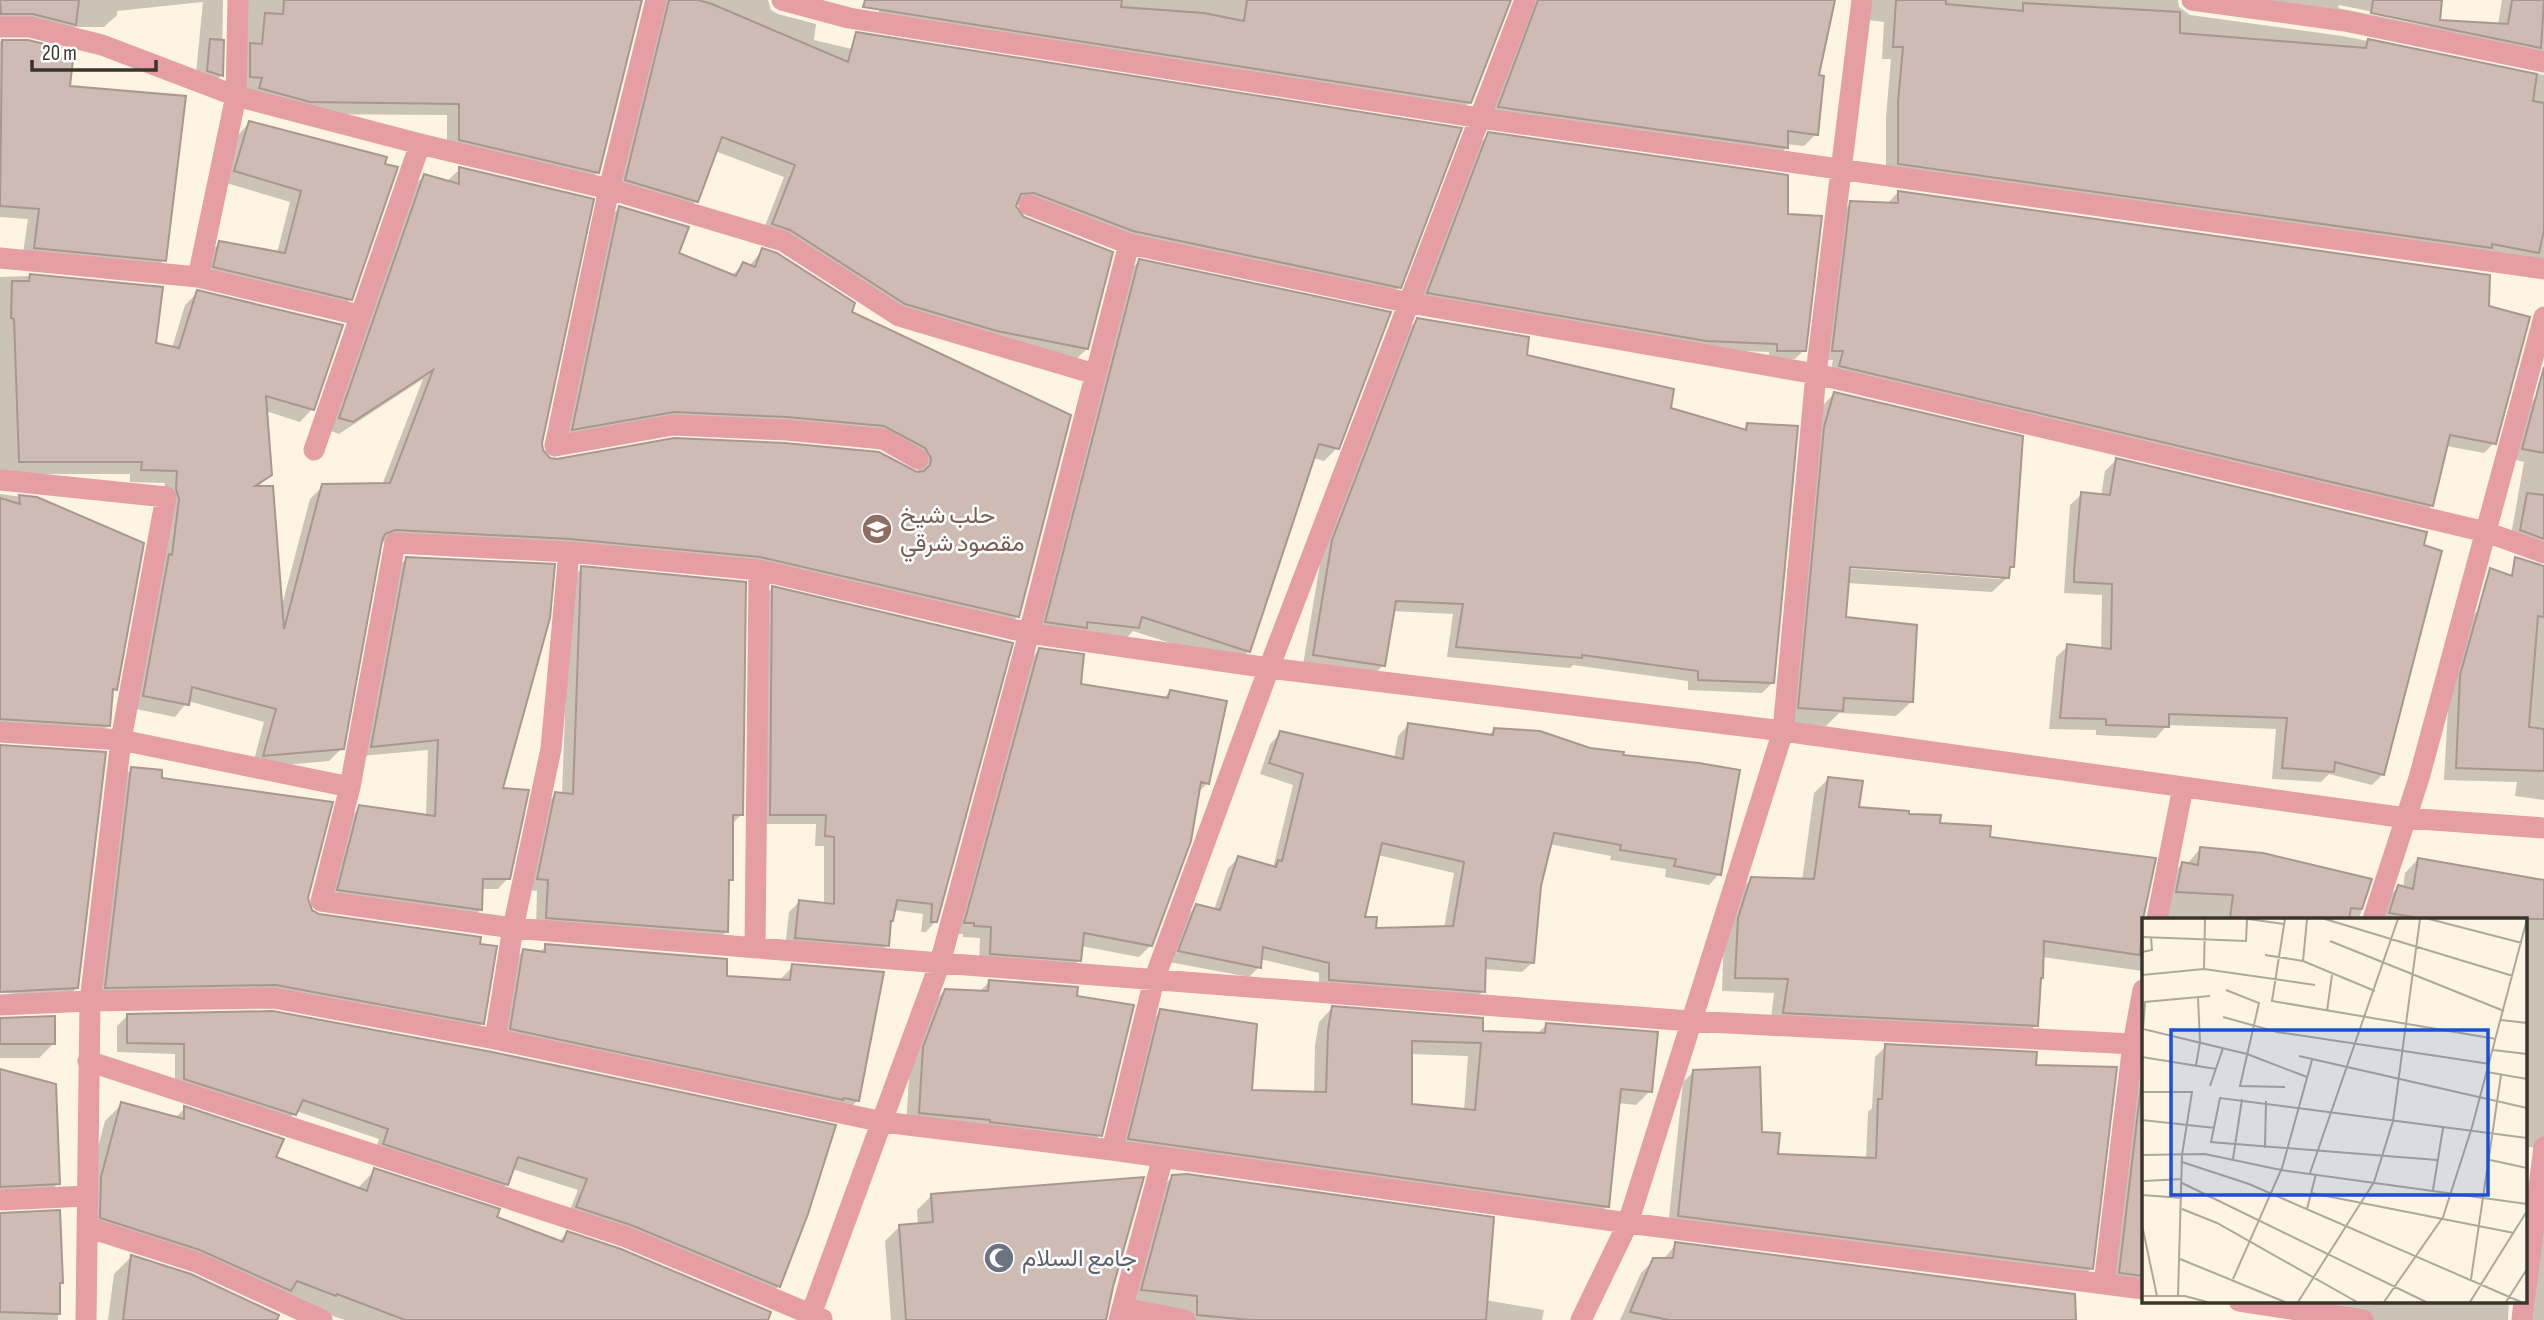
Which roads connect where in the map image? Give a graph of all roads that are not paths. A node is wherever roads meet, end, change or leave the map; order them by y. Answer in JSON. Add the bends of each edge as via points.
{"nodes":[{"id":1,"x":238,"y":0,"type":"edge"},
{"id":2,"x":656,"y":0,"type":"edge"},
{"id":3,"x":782,"y":0,"type":"edge"},
{"id":4,"x":1525,"y":0,"type":"edge"},
{"id":5,"x":1862,"y":0,"type":"edge"},
{"id":6,"x":2192,"y":0,"type":"edge"},
{"id":7,"x":0,"y":27,"type":"edge"},
{"id":8,"x":2544,"y":62,"type":"edge"},
{"id":9,"x":236,"y":96,"type":"junction"},
{"id":10,"x":1480,"y":118,"type":"junction"},
{"id":11,"x":420,"y":144,"type":"junction"},
{"id":12,"x":1841,"y":170,"type":"junction"},
{"id":13,"x":609,"y":189,"type":"junction"},
{"id":14,"x":1029,"y":205,"type":"dead end"},
{"id":15,"x":1129,"y":244,"type":"junction"},
{"id":16,"x":0,"y":258,"type":"edge"},
{"id":17,"x":2544,"y":269,"type":"edge"},
{"id":18,"x":198,"y":277,"type":"junction"},
{"id":19,"x":1410,"y":303,"type":"junction"},
{"id":20,"x":359,"y":315,"type":"junction"},
{"id":21,"x":2544,"y":317,"type":"edge"},
{"id":22,"x":2541,"y":340,"type":"edge"},
{"id":23,"x":1095,"y":374,"type":"junction"},
{"id":24,"x":1815,"y":374,"type":"junction"},
{"id":25,"x":314,"y":450,"type":"dead end"},
{"id":26,"x":918,"y":459,"type":"dead end"},
{"id":27,"x":0,"y":480,"type":"edge"},
{"id":28,"x":2486,"y":533,"type":"junction"},
{"id":29,"x":569,"y":552,"type":"junction"},
{"id":30,"x":2544,"y":553,"type":"edge"},
{"id":31,"x":759,"y":570,"type":"junction"},
{"id":32,"x":1029,"y":633,"type":"junction"},
{"id":33,"x":1269,"y":668,"type":"junction"},
{"id":34,"x":1783,"y":731,"type":"junction"},
{"id":35,"x":0,"y":732,"type":"edge"},
{"id":36,"x":121,"y":740,"type":"junction"},
{"id":37,"x":350,"y":787,"type":"junction"},
{"id":38,"x":2183,"y":787,"type":"junction"},
{"id":39,"x":2406,"y":818,"type":"junction"},
{"id":40,"x":2544,"y":828,"type":"edge"},
{"id":41,"x":2157,"y":918,"type":"edge"},
{"id":42,"x":2373,"y":918,"type":"edge"},
{"id":43,"x":513,"y":928,"type":"junction"},
{"id":44,"x":755,"y":948,"type":"junction"},
{"id":45,"x":940,"y":963,"type":"junction"},
{"id":46,"x":1154,"y":980,"type":"junction"},
{"id":47,"x":2142,"y":995,"type":"edge"},
{"id":48,"x":90,"y":1001,"type":"junction"},
{"id":49,"x":0,"y":1005,"type":"edge"},
{"id":50,"x":1690,"y":1021,"type":"junction"},
{"id":51,"x":495,"y":1039,"type":"junction"},
{"id":52,"x":2133,"y":1044,"type":"junction"},
{"id":53,"x":88,"y":1061,"type":"junction"},
{"id":54,"x":883,"y":1122,"type":"junction"},
{"id":55,"x":2544,"y":1147,"type":"edge"},
{"id":56,"x":1112,"y":1150,"type":"junction"},
{"id":57,"x":1163,"y":1157,"type":"junction"},
{"id":58,"x":87,"y":1196,"type":"junction"},
{"id":59,"x":0,"y":1200,"type":"edge"},
{"id":60,"x":1628,"y":1223,"type":"junction"},
{"id":61,"x":87,"y":1227,"type":"junction"},
{"id":62,"x":2104,"y":1284,"type":"junction"},
{"id":63,"x":2526,"y":1288,"type":"edge"},
{"id":64,"x":2142,"y":1289,"type":"edge"},
{"id":65,"x":2524,"y":1302,"type":"edge"},
{"id":66,"x":2246,"y":1306,"type":"edge"},
{"id":67,"x":1121,"y":1314,"type":"edge"},
{"id":68,"x":814,"y":1318,"type":"edge"},
{"id":69,"x":86,"y":1320,"type":"edge"},
{"id":70,"x":322,"y":1320,"type":"edge"},
{"id":71,"x":1185,"y":1320,"type":"edge"},
{"id":72,"x":1581,"y":1320,"type":"edge"},
{"id":73,"x":2363,"y":1320,"type":"edge"},
{"id":74,"x":2522,"y":1320,"type":"edge"}],
"edges":[{"from":1,"to":9,"type":"street"},
{"from":2,"to":13,"type":"street"},
{"from":3,"to":10,"type":"street","via":[[849,18]]},
{"from":4,"to":10,"type":"street"},
{"from":5,"to":12,"type":"street"},
{"from":6,"to":8,"type":"street","via":[[2345,21]]},
{"from":7,"to":9,"type":"street","via":[[30,27],[102,45]]},
{"from":9,"to":11,"type":"street"},
{"from":9,"to":18,"type":"street"},
{"from":10,"to":12,"type":"street"},
{"from":10,"to":19,"type":"street"},
{"from":11,"to":13,"type":"street"},
{"from":11,"to":20,"type":"street"},
{"from":12,"to":17,"type":"street"},
{"from":12,"to":24,"type":"street"},
{"from":13,"to":23,"type":"street","via":[[783,241],[899,316]]},
{"from":13,"to":26,"type":"street","via":[[555,446],[673,425],[883,439]]},
{"from":14,"to":15,"type":"street"},
{"from":15,"to":19,"type":"street"},
{"from":15,"to":23,"type":"street"},
{"from":16,"to":18,"type":"street"},
{"from":18,"to":20,"type":"street"},
{"from":19,"to":24,"type":"street"},
{"from":19,"to":33,"type":"street"},
{"from":20,"to":25,"type":"street"},
{"from":21,"to":22,"type":"street"},
{"from":22,"to":28,"type":"street"},
{"from":23,"to":32,"type":"street"},
{"from":24,"to":28,"type":"street"},
{"from":24,"to":34,"type":"street"},
{"from":27,"to":36,"type":"street","via":[[166,497]]},
{"from":28,"to":30,"type":"street"},
{"from":28,"to":39,"type":"street"},
{"from":29,"to":31,"type":"street"},
{"from":29,"to":37,"type":"street","via":[[395,543]]},
{"from":29,"to":43,"type":"street","via":[[551,748]]},
{"from":31,"to":32,"type":"street"},
{"from":31,"to":44,"type":"street"},
{"from":32,"to":33,"type":"street"},
{"from":32,"to":45,"type":"street"},
{"from":33,"to":34,"type":"street"},
{"from":33,"to":46,"type":"street"},
{"from":34,"to":38,"type":"street"},
{"from":34,"to":50,"type":"street"},
{"from":35,"to":36,"type":"street"},
{"from":36,"to":37,"type":"street"},
{"from":36,"to":48,"type":"street"},
{"from":37,"to":43,"type":"street","via":[[321,901]]},
{"from":38,"to":39,"type":"street"},
{"from":38,"to":41,"type":"street"},
{"from":39,"to":40,"type":"street"},
{"from":39,"to":42,"type":"street"},
{"from":43,"to":44,"type":"street"},
{"from":43,"to":51,"type":"street"},
{"from":44,"to":45,"type":"street"},
{"from":45,"to":46,"type":"street"},
{"from":45,"to":54,"type":"street"},
{"from":46,"to":50,"type":"street"},
{"from":46,"to":56,"type":"street"},
{"from":47,"to":52,"type":"street"},
{"from":48,"to":49,"type":"street"},
{"from":48,"to":51,"type":"street","via":[[274,998]]},
{"from":48,"to":53,"type":"street"},
{"from":50,"to":52,"type":"street"},
{"from":50,"to":60,"type":"street"},
{"from":51,"to":54,"type":"street"},
{"from":52,"to":62,"type":"street"},
{"from":53,"to":58,"type":"street"},
{"from":53,"to":68,"type":"street","via":[[626,1237]]},
{"from":54,"to":56,"type":"street"},
{"from":54,"to":68,"type":"street"},
{"from":55,"to":63,"type":"street"},
{"from":56,"to":57,"type":"street"},
{"from":57,"to":60,"type":"street"},
{"from":57,"to":67,"type":"street"},
{"from":58,"to":59,"type":"street"},
{"from":58,"to":61,"type":"street"},
{"from":60,"to":62,"type":"street"},
{"from":60,"to":72,"type":"street"},
{"from":61,"to":69,"type":"street"},
{"from":61,"to":70,"type":"street","via":[[196,1262]]},
{"from":62,"to":64,"type":"street"},
{"from":65,"to":74,"type":"street"},
{"from":66,"to":73,"type":"street"},
{"from":67,"to":71,"type":"street"}]}
